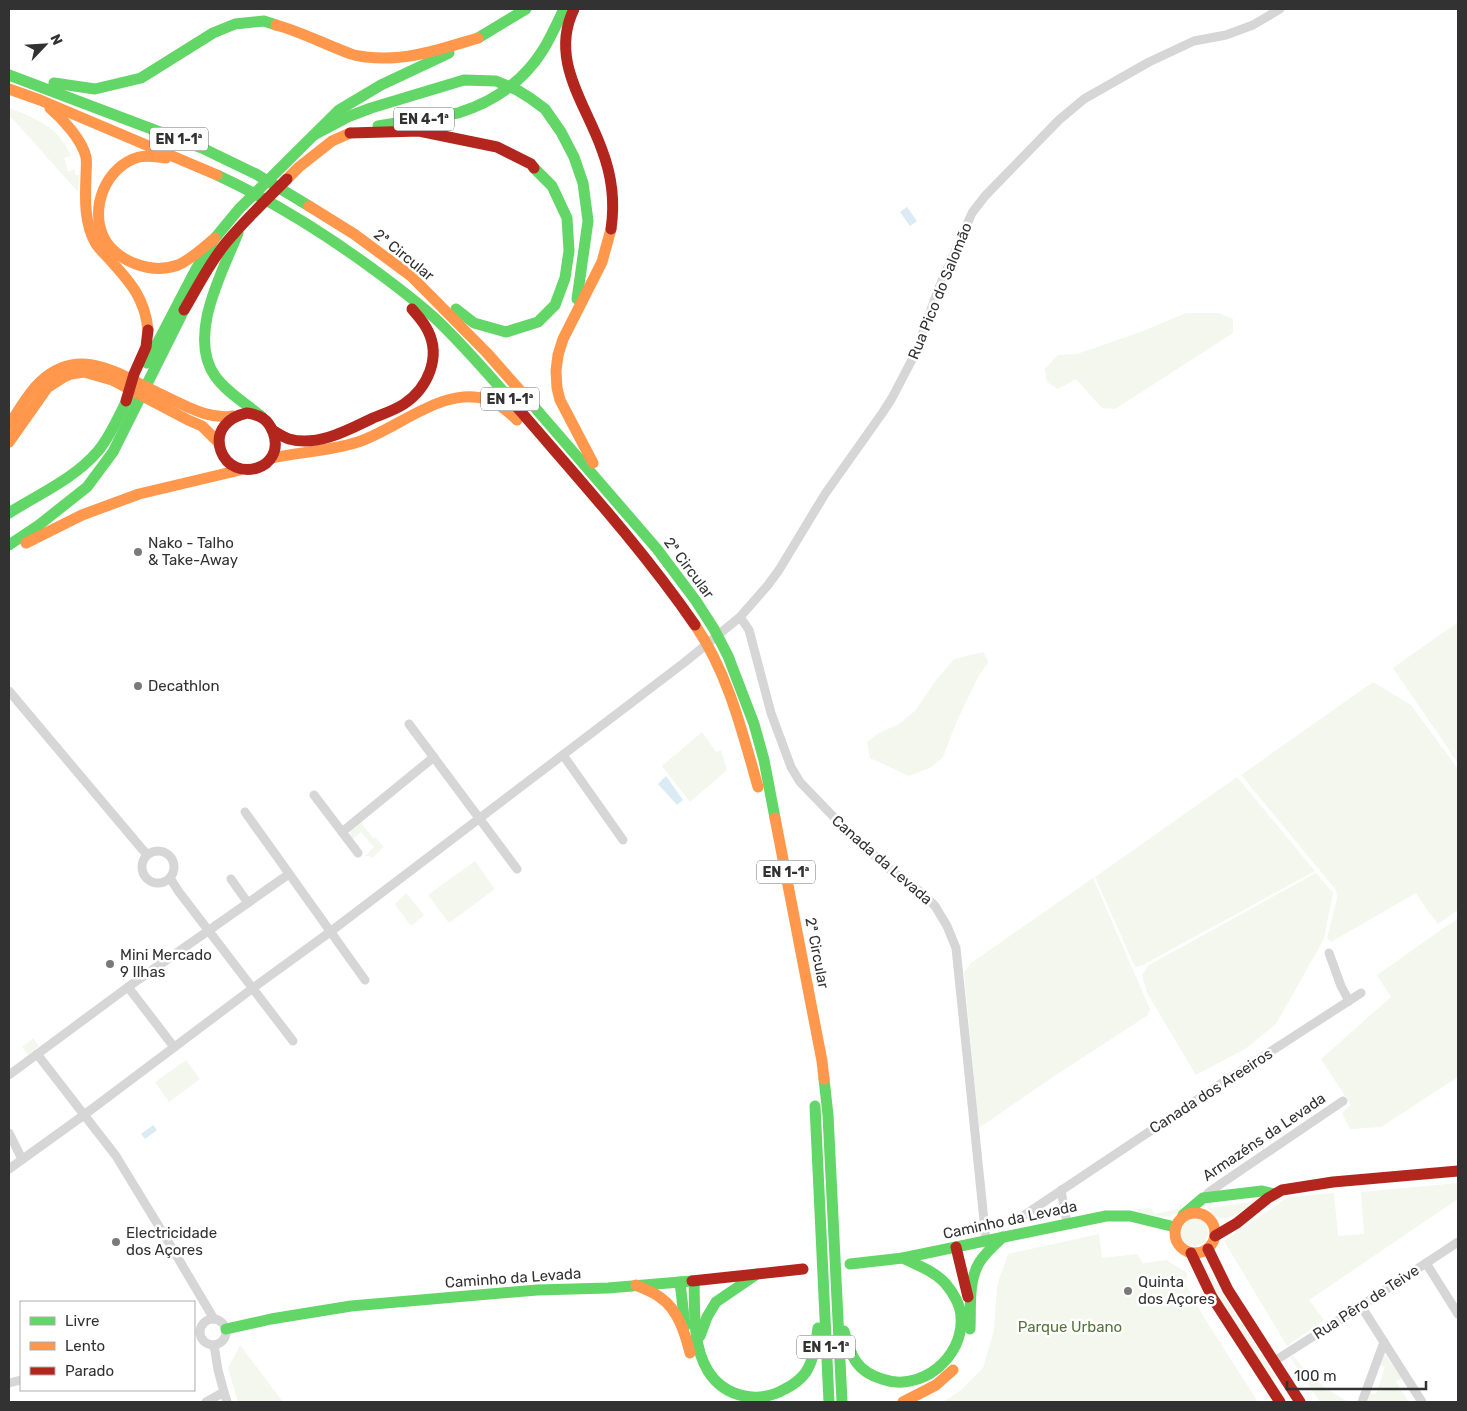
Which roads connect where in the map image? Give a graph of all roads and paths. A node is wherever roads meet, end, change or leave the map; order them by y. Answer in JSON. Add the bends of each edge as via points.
{"nodes":[{"id":1,"x":526,"y":9,"type":"edge"},
{"id":2,"x":564,"y":9,"type":"edge"},
{"id":3,"x":574,"y":9,"type":"edge"},
{"id":4,"x":1280,"y":9,"type":"edge"},
{"id":5,"x":478,"y":38,"type":"junction"},
{"id":6,"x":9,"y":75,"type":"edge"},
{"id":7,"x":40,"y":86,"type":"junction"},
{"id":8,"x":9,"y":89,"type":"edge"},
{"id":9,"x":40,"y":100,"type":"junction"},
{"id":10,"x":350,"y":133,"type":"junction"},
{"id":11,"x":314,"y":135,"type":"junction"},
{"id":12,"x":294,"y":163,"type":"junction"},
{"id":13,"x":201,"y":167,"type":"junction"},
{"id":14,"x":246,"y":221,"type":"junction"},
{"id":15,"x":215,"y":238,"type":"junction"},
{"id":16,"x":368,"y":266,"type":"junction"},
{"id":17,"x":411,"y":276,"type":"junction"},
{"id":18,"x":573,"y":319,"type":"junction"},
{"id":19,"x":149,"y":369,"type":"junction"},
{"id":20,"x":130,"y":400,"type":"junction"},
{"id":21,"x":233,"y":416,"type":"junction"},
{"id":22,"x":262,"y":417,"type":"junction"},
{"id":23,"x":9,"y":425,"type":"edge"},
{"id":24,"x":272,"y":430,"type":"junction"},
{"id":25,"x":9,"y":442,"type":"edge"},
{"id":26,"x":219,"y":443,"type":"junction"},
{"id":27,"x":271,"y":458,"type":"junction"},
{"id":28,"x":240,"y":470,"type":"junction"},
{"id":29,"x":53,"y":486,"type":"junction"},
{"id":30,"x":9,"y":502,"type":"edge"},
{"id":31,"x":9,"y":513,"type":"edge"},
{"id":32,"x":618,"y":527,"type":"junction"},
{"id":33,"x":641,"y":531,"type":"junction"},
{"id":34,"x":9,"y":546,"type":"edge"},
{"id":35,"x":9,"y":553,"type":"edge"},
{"id":36,"x":740,"y":617,"type":"junction"},
{"id":37,"x":9,"y":691,"type":"edge"},
{"id":38,"x":409,"y":724,"type":"dead end"},
{"id":39,"x":563,"y":755,"type":"junction"},
{"id":40,"x":434,"y":757,"type":"junction"},
{"id":41,"x":314,"y":796,"type":"dead end"},
{"id":42,"x":245,"y":812,"type":"dead end"},
{"id":43,"x":479,"y":819,"type":"junction"},
{"id":44,"x":342,"y":832,"type":"junction"},
{"id":45,"x":623,"y":840,"type":"dead end"},
{"id":46,"x":358,"y":853,"type":"dead end"},
{"id":47,"x":147,"y":854,"type":"junction"},
{"id":48,"x":517,"y":869,"type":"dead end"},
{"id":49,"x":289,"y":874,"type":"junction"},
{"id":50,"x":170,"y":878,"type":"junction"},
{"id":51,"x":232,"y":879,"type":"dead end"},
{"id":52,"x":248,"y":903,"type":"junction"},
{"id":53,"x":209,"y":930,"type":"junction"},
{"id":54,"x":330,"y":932,"type":"junction"},
{"id":55,"x":1329,"y":953,"type":"dead end"},
{"id":56,"x":794,"y":978,"type":"dead end"},
{"id":57,"x":364,"y":980,"type":"dead end"},
{"id":58,"x":128,"y":987,"type":"junction"},
{"id":59,"x":253,"y":988,"type":"junction"},
{"id":60,"x":1361,"y":993,"type":"dead end"},
{"id":61,"x":1349,"y":1001,"type":"junction"},
{"id":62,"x":293,"y":1041,"type":"dead end"},
{"id":63,"x":174,"y":1047,"type":"junction"},
{"id":64,"x":37,"y":1054,"type":"junction"},
{"id":65,"x":9,"y":1075,"type":"edge"},
{"id":66,"x":814,"y":1099,"type":"dead end"},
{"id":67,"x":1343,"y":1101,"type":"dead end"},
{"id":68,"x":84,"y":1115,"type":"junction"},
{"id":69,"x":9,"y":1133,"type":"edge"},
{"id":70,"x":22,"y":1159,"type":"junction"},
{"id":71,"x":9,"y":1169,"type":"edge"},
{"id":72,"x":1458,"y":1171,"type":"edge"},
{"id":73,"x":1061,"y":1190,"type":"junction"},
{"id":74,"x":1274,"y":1194,"type":"junction"},
{"id":75,"x":1204,"y":1198,"type":"junction"},
{"id":76,"x":1201,"y":1213,"type":"junction"},
{"id":77,"x":1248,"y":1214,"type":"junction"},
{"id":78,"x":1182,"y":1216,"type":"junction"},
{"id":79,"x":1020,"y":1218,"type":"dead end"},
{"id":80,"x":1212,"y":1222,"type":"junction"},
{"id":81,"x":1067,"y":1223,"type":"junction"},
{"id":82,"x":1175,"y":1227,"type":"junction"},
{"id":83,"x":1215,"y":1236,"type":"junction"},
{"id":84,"x":1002,"y":1237,"type":"junction"},
{"id":85,"x":986,"y":1240,"type":"junction"},
{"id":86,"x":1458,"y":1242,"type":"edge"},
{"id":87,"x":951,"y":1248,"type":"junction"},
{"id":88,"x":1208,"y":1249,"type":"junction"},
{"id":89,"x":1191,"y":1253,"type":"junction"},
{"id":90,"x":903,"y":1258,"type":"junction"},
{"id":91,"x":1426,"y":1263,"type":"junction"},
{"id":92,"x":850,"y":1264,"type":"dead end"},
{"id":93,"x":803,"y":1269,"type":"dead end"},
{"id":94,"x":757,"y":1274,"type":"junction"},
{"id":95,"x":694,"y":1281,"type":"junction"},
{"id":96,"x":680,"y":1282,"type":"junction"},
{"id":97,"x":636,"y":1285,"type":"junction"},
{"id":98,"x":823,"y":1292,"type":"junction"},
{"id":99,"x":836,"y":1293,"type":"junction"},
{"id":100,"x":1361,"y":1306,"type":"junction"},
{"id":101,"x":966,"y":1313,"type":"junction"},
{"id":102,"x":1458,"y":1314,"type":"edge"},
{"id":103,"x":214,"y":1319,"type":"junction"},
{"id":104,"x":226,"y":1329,"type":"junction"},
{"id":105,"x":686,"y":1333,"type":"junction"},
{"id":106,"x":198,"y":1338,"type":"edge"},
{"id":107,"x":1384,"y":1342,"type":"junction"},
{"id":108,"x":697,"y":1344,"type":"junction"},
{"id":109,"x":214,"y":1345,"type":"junction"},
{"id":110,"x":1273,"y":1362,"type":"junction"},
{"id":111,"x":704,"y":1384,"type":"dead end"},
{"id":112,"x":224,"y":1392,"type":"junction"},
{"id":113,"x":206,"y":1402,"type":"edge"},
{"id":114,"x":227,"y":1402,"type":"edge"},
{"id":115,"x":829,"y":1402,"type":"edge"},
{"id":116,"x":842,"y":1402,"type":"edge"},
{"id":117,"x":903,"y":1402,"type":"edge"},
{"id":118,"x":1280,"y":1402,"type":"edge"},
{"id":119,"x":1300,"y":1402,"type":"edge"},
{"id":120,"x":1362,"y":1402,"type":"edge"},
{"id":121,"x":1422,"y":1402,"type":"edge"}],
"edges":[{"from":1,"to":5,"type":"main road","number":"EN 4-1ª"},
{"from":2,"to":10,"type":"main road","number":"EN 4-1ª","via":[[542,53],[522,78],[495,98],[459,112]]},
{"from":3,"to":18,"type":"main road","via":[[565,35],[567,64],[604,156],[613,201],[612,227],[602,262]]},
{"from":4,"to":36,"type":"street","name":"Rua Pico do Salomão","via":[[1253,25],[1226,35],[1194,41],[1084,99],[985,196],[972,213],[914,354],[892,398],[825,494],[779,570]]},
{"from":5,"to":7,"type":"main road","via":[[433,52],[381,59],[353,55],[292,29],[264,21],[235,24],[213,33],[140,78],[94,89],[55,83]]},
{"from":5,"to":11,"type":"main road","number":"EN 4-1ª","via":[[356,98]]},
{"from":6,"to":7,"type":"main road","name":"2ª Circular","number":"EN 1-1ª"},
{"from":7,"to":17,"type":"main road","name":"2ª Circular","number":"EN 1-1ª","via":[[202,148],[256,174],[354,234]]},
{"from":8,"to":9,"type":"main road","name":"2ª Circular","number":"EN 1-1ª"},
{"from":9,"to":13,"type":"main road","name":"2ª Circular","number":"EN 1-1ª"},
{"from":9,"to":20,"type":"main road","via":[[63,118],[78,140],[86,157],[85,204],[92,235],[96,244],[130,282],[145,313],[148,329],[146,346],[134,374]]},
{"from":10,"to":12,"type":"main road","number":"EN 4-1ª"},
{"from":10,"to":17,"type":"main road","via":[[419,131],[497,147],[536,169],[552,186],[567,218],[569,251],[565,278],[555,305],[538,322],[506,332],[474,323]]},
{"from":11,"to":12,"type":"main road","number":"EN 4-1ª"},
{"from":11,"to":18,"type":"main road","via":[[371,108],[464,80],[496,81],[530,98],[545,109],[561,132],[583,183],[587,235]]},
{"from":12,"to":14,"type":"main road","number":"EN 4-1ª"},
{"from":12,"to":15,"type":"main road","number":"EN 4-1ª","via":[[239,209]]},
{"from":13,"to":15,"type":"main road","via":[[151,156],[127,162],[108,180],[102,192],[99,207],[101,228],[111,248],[138,266],[148,268],[161,269],[178,264]]},
{"from":13,"to":16,"type":"main road","name":"2ª Circular","number":"EN 1-1ª","via":[[305,222]]},
{"from":14,"to":19,"type":"main road","number":"EN 4-1ª","via":[[224,245]]},
{"from":14,"to":22,"type":"main road","via":[[213,297],[204,342],[209,366],[216,377]]},
{"from":15,"to":19,"type":"main road","number":"EN 4-1ª","via":[[196,269]]},
{"from":16,"to":24,"type":"main road","via":[[426,326],[433,342],[428,380],[398,408],[330,437],[306,441],[290,439]]},
{"from":16,"to":32,"type":"main road","name":"2ª Circular","number":"EN 1-1ª","via":[[438,321],[479,362]]},
{"from":17,"to":33,"type":"main road","name":"2ª Circular","number":"EN 1-1ª","via":[[487,353]]},
{"from":18,"to":33,"type":"main road","via":[[558,354],[556,371],[560,401],[587,454]]},
{"from":19,"to":20,"type":"main road","number":"EN 4-1ª"},
{"from":20,"to":29,"type":"main road","number":"EN 4-1ª","via":[[95,455]]},
{"from":20,"to":34,"type":"main road","number":"EN 4-1ª","via":[[113,452],[87,487]]},
{"from":21,"to":22,"type":"main road","via":[[247,413]]},
{"from":21,"to":23,"type":"main road","via":[[208,415],[116,371],[83,362],[68,364],[40,381]]},
{"from":21,"to":26,"type":"main road","via":[[222,427]]},
{"from":22,"to":24,"type":"main road"},
{"from":24,"to":27,"type":"main road","via":[[274,448]]},
{"from":25,"to":26,"type":"main road","via":[[47,388],[64,377],[84,372],[112,380],[202,426]]},
{"from":26,"to":28,"type":"main road","via":[[223,457]]},
{"from":27,"to":28,"type":"main road","via":[[264,465]]},
{"from":27,"to":32,"type":"main road","via":[[357,442],[432,404],[451,398],[482,398],[510,412],[603,516]]},
{"from":28,"to":35,"type":"main road","via":[[139,494],[76,518]]},
{"from":29,"to":30,"type":"main road","via":[[47,484]]},
{"from":29,"to":31,"type":"main road","number":"EN 4-1ª"},
{"from":32,"to":56,"type":"main road","name":"2ª Circular","number":"EN 1-1ª","via":[[679,602],[709,648],[729,691],[756,777]]},
{"from":33,"to":99,"type":"main road","name":"2ª Circular","number":"EN 1-1ª","via":[[714,629],[742,691],[764,760],[822,1061],[828,1115]]},
{"from":36,"to":39,"type":"street","name":"Rua Pico do Salomão"},
{"from":36,"to":85,"type":"street","name":"Canada da Levada","via":[[749,630],[771,713],[800,782],[853,837],[935,906],[952,937],[956,948]]},
{"from":37,"to":47,"type":"street"},
{"from":38,"to":40,"type":"street"},
{"from":39,"to":43,"type":"street","name":"Rua Pico do Salomão"},
{"from":39,"to":45,"type":"street"},
{"from":40,"to":43,"type":"street"},
{"from":40,"to":44,"type":"street"},
{"from":41,"to":44,"type":"street"},
{"from":42,"to":49,"type":"street"},
{"from":43,"to":48,"type":"street"},
{"from":43,"to":54,"type":"street","name":"Rua Pico do Salomão"},
{"from":44,"to":46,"type":"street"},
{"from":47,"to":50,"type":"street","via":[[163,851],[172,857],[174,872]]},
{"from":47,"to":50,"type":"street","via":[[142,869],[146,878],[156,883]]},
{"from":49,"to":52,"type":"street"},
{"from":49,"to":54,"type":"street"},
{"from":50,"to":53,"type":"street"},
{"from":51,"to":52,"type":"street"},
{"from":52,"to":53,"type":"street"},
{"from":53,"to":58,"type":"street"},
{"from":53,"to":59,"type":"street"},
{"from":54,"to":57,"type":"street"},
{"from":54,"to":59,"type":"street","name":"Rua Pico do Salomão"},
{"from":55,"to":61,"type":"street"},
{"from":58,"to":63,"type":"street"},
{"from":58,"to":64,"type":"street"},
{"from":59,"to":62,"type":"street"},
{"from":59,"to":63,"type":"street","name":"Rua Pico do Salomão"},
{"from":60,"to":61,"type":"street","name":"Canada dos Areeiros"},
{"from":61,"to":73,"type":"street","name":"Canada dos Areeiros"},
{"from":63,"to":68,"type":"street","name":"Rua Pico do Salomão"},
{"from":64,"to":65,"type":"street"},
{"from":64,"to":68,"type":"street"},
{"from":66,"to":98,"type":"main road","number":"EN 1-1ª"},
{"from":67,"to":75,"type":"street","name":"Armazéns da Levada"},
{"from":68,"to":70,"type":"street","name":"Rua Pico do Salomão"},
{"from":68,"to":103,"type":"street","via":[[116,1156]]},
{"from":69,"to":70,"type":"street"},
{"from":70,"to":71,"type":"street","name":"Rua Pico do Salomão"},
{"from":72,"to":74,"type":"main road","via":[[1380,1176],[1292,1188]]},
{"from":73,"to":79,"type":"street","name":"Canada dos Areeiros"},
{"from":73,"to":81,"type":"street"},
{"from":74,"to":75,"type":"main road","via":[[1262,1191]]},
{"from":74,"to":77,"type":"main road"},
{"from":75,"to":76,"type":"main road","name":"Armazéns da Levada"},
{"from":75,"to":78,"type":"main road","name":"Armazéns da Levada"},
{"from":76,"to":78,"type":"main road"},
{"from":76,"to":80,"type":"main road"},
{"from":77,"to":80,"type":"main road"},
{"from":77,"to":83,"type":"main road"},
{"from":78,"to":82,"type":"main road"},
{"from":80,"to":83,"type":"main road"},
{"from":81,"to":82,"type":"main road","name":"Caminho da Levada","via":[[1123,1215]]},
{"from":81,"to":84,"type":"main road","name":"Caminho da Levada"},
{"from":82,"to":89,"type":"main road","via":[[1177,1244]]},
{"from":83,"to":88,"type":"main road"},
{"from":84,"to":85,"type":"main road","name":"Caminho da Levada"},
{"from":84,"to":101,"type":"main road","via":[[978,1265]]},
{"from":85,"to":87,"type":"main road","name":"Caminho da Levada"},
{"from":86,"to":91,"type":"street","name":"Rua Pêro de Teive"},
{"from":87,"to":90,"type":"main road","name":"Caminho da Levada"},
{"from":87,"to":101,"type":"main road"},
{"from":88,"to":89,"type":"main road"},
{"from":88,"to":110,"type":"main road","via":[[1228,1290]]},
{"from":89,"to":118,"type":"main road","via":[[1212,1297]]},
{"from":90,"to":92,"type":"main road","name":"Caminho da Levada"},
{"from":90,"to":101,"type":"main road","via":[[935,1274]]},
{"from":91,"to":100,"type":"street","name":"Rua Pêro de Teive"},
{"from":91,"to":102,"type":"street"},
{"from":93,"to":94,"type":"main road","name":"Caminho da Levada"},
{"from":94,"to":95,"type":"main road","name":"Caminho da Levada"},
{"from":94,"to":108,"type":"main road","via":[[716,1302],[706,1317]]},
{"from":95,"to":96,"type":"main road","name":"Caminho da Levada"},
{"from":95,"to":108,"type":"main road"},
{"from":96,"to":97,"type":"main road","name":"Caminho da Levada"},
{"from":96,"to":105,"type":"main road"},
{"from":97,"to":104,"type":"main road","name":"Caminho da Levada","via":[[351,1306]]},
{"from":97,"to":105,"type":"main road","via":[[667,1303]]},
{"from":98,"to":108,"type":"main road","via":[[812,1356],[806,1372],[797,1382],[773,1395],[750,1398],[726,1390],[707,1370]]},
{"from":98,"to":115,"type":"main road","number":"EN 1-1ª"},
{"from":99,"to":101,"type":"main road","via":[[843,1328],[857,1364],[880,1380],[896,1384],[927,1376],[941,1366],[958,1343]]},
{"from":99,"to":116,"type":"main road","name":"2ª Circular","number":"EN 1-1ª"},
{"from":100,"to":107,"type":"street"},
{"from":100,"to":110,"type":"street","name":"Rua Pêro de Teive"},
{"from":101,"to":117,"type":"main road","via":[[970,1330],[962,1357],[949,1375],[932,1388]]},
{"from":103,"to":104,"type":"street","via":[[223,1323]]},
{"from":103,"to":106,"type":"street","via":[[207,1321]]},
{"from":104,"to":109,"type":"street","via":[[224,1340]]},
{"from":105,"to":111,"type":"main road","via":[[698,1376]]},
{"from":106,"to":109,"type":"street"},
{"from":107,"to":120,"type":"street"},
{"from":107,"to":121,"type":"street"},
{"from":109,"to":112,"type":"street"},
{"from":110,"to":119,"type":"main road"},
{"from":112,"to":113,"type":"street"},
{"from":112,"to":114,"type":"street"}]}
